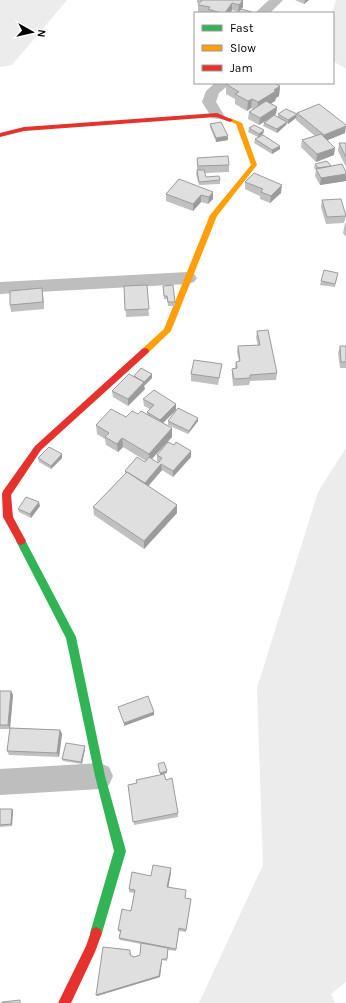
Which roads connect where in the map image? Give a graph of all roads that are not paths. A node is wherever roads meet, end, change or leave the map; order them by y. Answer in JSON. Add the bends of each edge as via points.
{"nodes":[{"id":1,"x":277,"y":0,"type":"edge"},
{"id":2,"x":263,"y":12,"type":"edge"},
{"id":3,"x":223,"y":84,"type":"edge"},
{"id":4,"x":217,"y":115,"type":"junction"},
{"id":5,"x":0,"y":135,"type":"edge"},
{"id":6,"x":188,"y":278,"type":"junction"},
{"id":7,"x":0,"y":288,"type":"edge"},
{"id":8,"x":100,"y":776,"type":"junction"},
{"id":9,"x":0,"y":782,"type":"edge"},
{"id":10,"x":64,"y":1003,"type":"edge"}],
"edges":[{"from":1,"to":2,"type":"street"},
{"from":3,"to":4,"type":"street","via":[[213,91],[209,102]]},
{"from":4,"to":5,"type":"street","via":[[24,129]]},
{"from":4,"to":6,"type":"street","via":[[239,123],[254,164],[214,215]]},
{"from":6,"to":7,"type":"street"},
{"from":6,"to":8,"type":"street","via":[[167,331],[38,448],[6,494],[8,517],[71,636]]},
{"from":8,"to":9,"type":"street"},
{"from":8,"to":10,"type":"street","via":[[120,851],[91,948]]}]}
